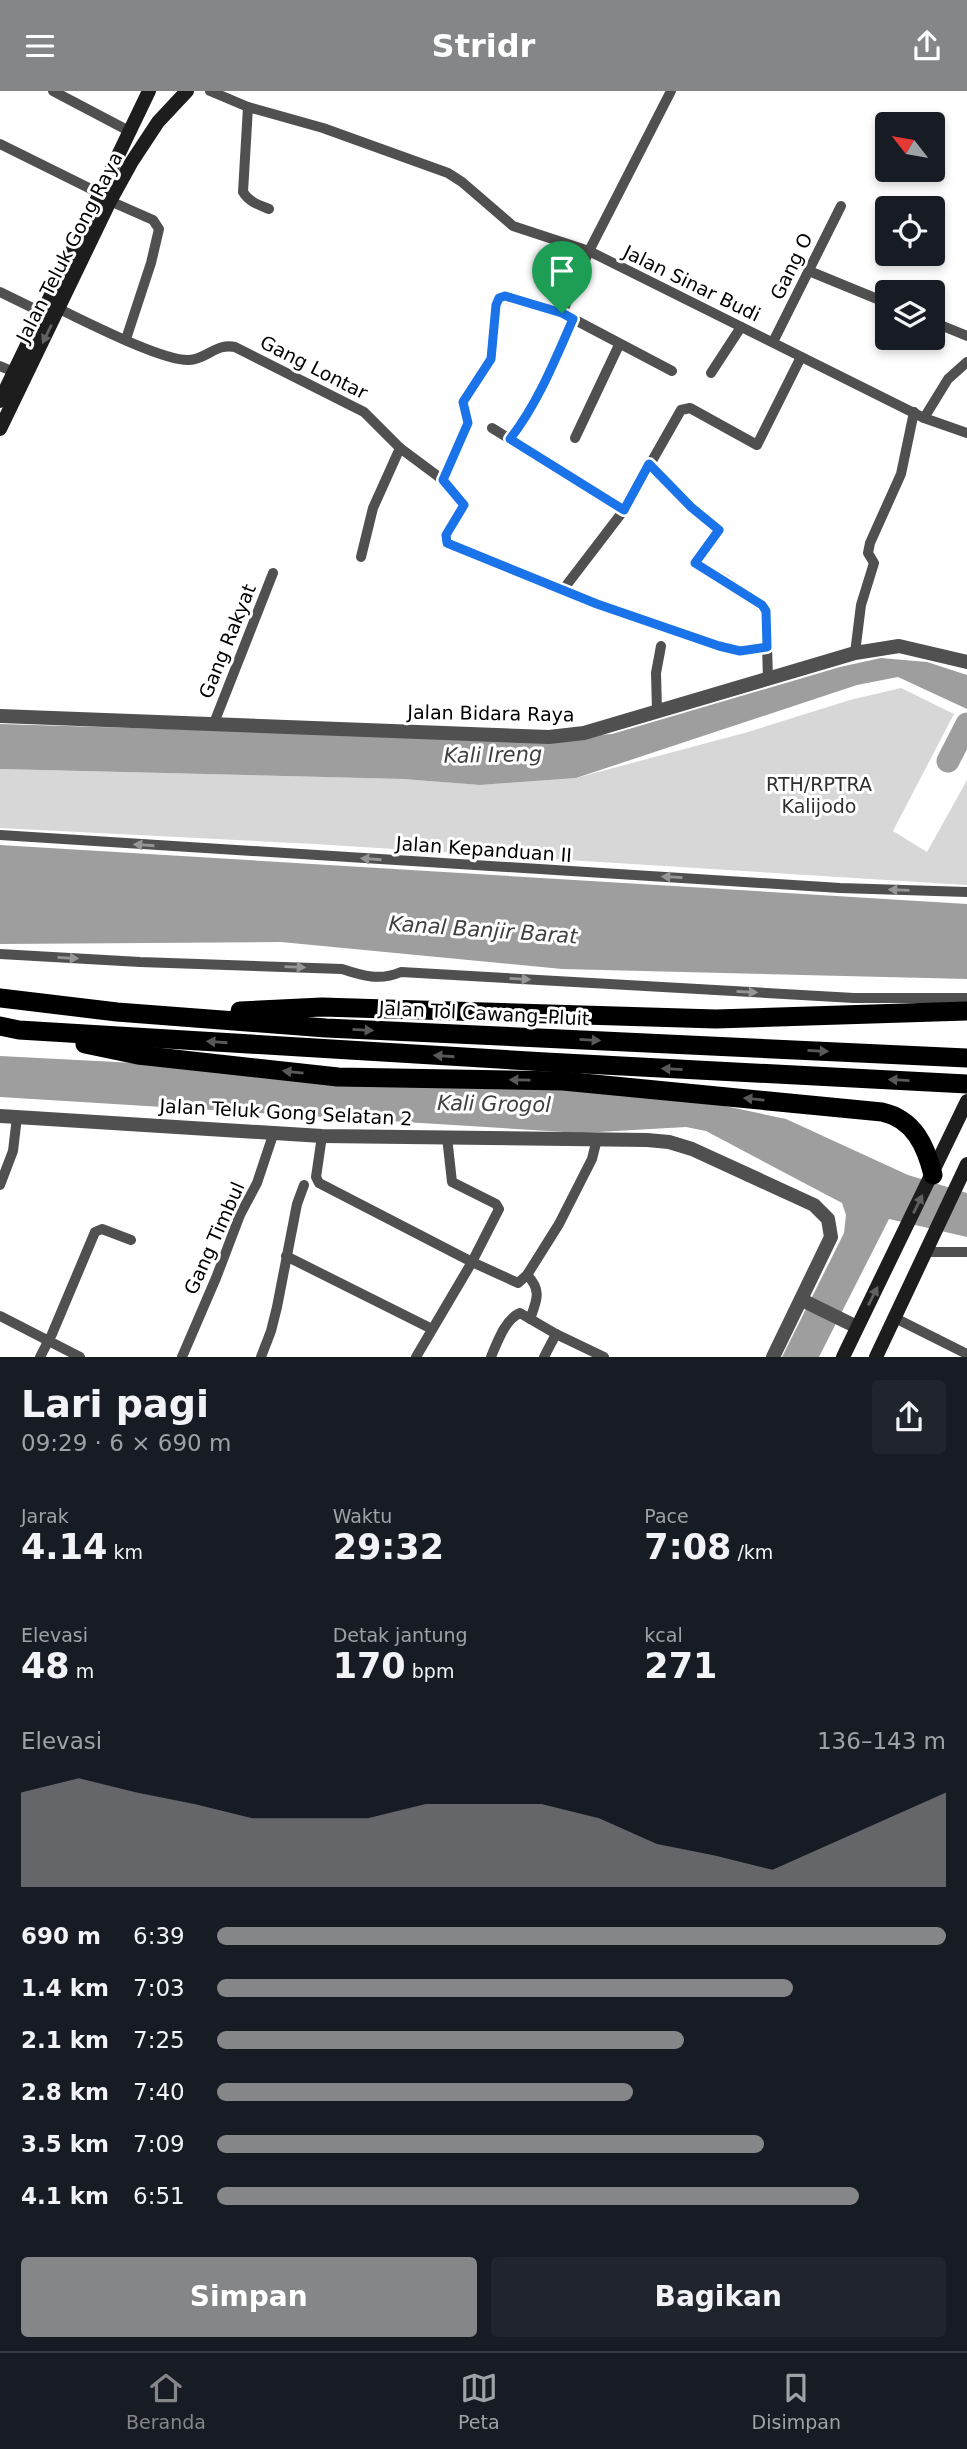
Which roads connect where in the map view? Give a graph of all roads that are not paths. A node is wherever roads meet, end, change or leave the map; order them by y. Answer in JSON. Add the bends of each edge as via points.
{"nodes":[{"id":1,"x":53,"y":91,"type":"edge"},
{"id":2,"x":148,"y":91,"type":"edge"},
{"id":3,"x":187,"y":91,"type":"edge"},
{"id":4,"x":210,"y":91,"type":"edge"},
{"id":5,"x":671,"y":91,"type":"edge"},
{"id":6,"x":248,"y":107,"type":"junction"},
{"id":7,"x":139,"y":111,"type":"junction"},
{"id":8,"x":158,"y":122,"type":"junction"},
{"id":9,"x":129,"y":131,"type":"junction"},
{"id":10,"x":0,"y":144,"type":"edge"},
{"id":11,"x":105,"y":197,"type":"junction"},
{"id":12,"x":841,"y":206,"type":"dead end"},
{"id":13,"x":269,"y":209,"type":"dead end"},
{"id":14,"x":590,"y":251,"type":"junction"},
{"id":15,"x":809,"y":271,"type":"junction"},
{"id":16,"x":0,"y":292,"type":"edge"},
{"id":17,"x":875,"y":298,"type":"edge"},
{"id":18,"x":59,"y":309,"type":"junction"},
{"id":19,"x":43,"y":313,"type":"junction"},
{"id":20,"x":562,"y":313,"type":"junction"},
{"id":21,"x":573,"y":319,"type":"junction"},
{"id":22,"x":741,"y":327,"type":"junction"},
{"id":23,"x":945,"y":327,"type":"edge"},
{"id":24,"x":967,"y":335,"type":"edge"},
{"id":25,"x":126,"y":339,"type":"junction"},
{"id":26,"x":773,"y":342,"type":"junction"},
{"id":27,"x":619,"y":345,"type":"junction"},
{"id":28,"x":801,"y":357,"type":"junction"},
{"id":29,"x":967,"y":362,"type":"edge"},
{"id":30,"x":672,"y":371,"type":"dead end"},
{"id":31,"x":711,"y":373,"type":"dead end"},
{"id":32,"x":6,"y":374,"type":"edge"},
{"id":33,"x":0,"y":401,"type":"edge"},
{"id":34,"x":919,"y":415,"type":"junction"},
{"id":35,"x":492,"y":428,"type":"dead end"},
{"id":36,"x":0,"y":429,"type":"edge"},
{"id":37,"x":967,"y":433,"type":"edge"},
{"id":38,"x":575,"y":438,"type":"dead end"},
{"id":39,"x":510,"y":439,"type":"junction"},
{"id":40,"x":400,"y":448,"type":"junction"},
{"id":41,"x":649,"y":464,"type":"junction"},
{"id":42,"x":443,"y":480,"type":"junction"},
{"id":43,"x":624,"y":510,"type":"junction"},
{"id":44,"x":361,"y":557,"type":"dead end"},
{"id":45,"x":273,"y":573,"type":"dead end"},
{"id":46,"x":562,"y":591,"type":"junction"},
{"id":47,"x":661,"y":646,"type":"dead end"},
{"id":48,"x":767,"y":647,"type":"junction"},
{"id":49,"x":855,"y":653,"type":"junction"},
{"id":50,"x":967,"y":662,"type":"edge"},
{"id":51,"x":768,"y":680,"type":"junction"},
{"id":52,"x":657,"y":712,"type":"junction"},
{"id":53,"x":0,"y":716,"type":"edge"},
{"id":54,"x":214,"y":723,"type":"junction"},
{"id":55,"x":0,"y":835,"type":"edge"},
{"id":56,"x":967,"y":892,"type":"edge"},
{"id":57,"x":0,"y":954,"type":"edge"},
{"id":58,"x":0,"y":998,"type":"edge"},
{"id":59,"x":967,"y":998,"type":"edge"},
{"id":60,"x":967,"y":1011,"type":"edge"},
{"id":61,"x":173,"y":1015,"type":"junction"},
{"id":62,"x":10,"y":1028,"type":"edge"},
{"id":63,"x":967,"y":1058,"type":"edge"},
{"id":64,"x":967,"y":1084,"type":"edge"},
{"id":65,"x":967,"y":1101,"type":"edge"},
{"id":66,"x":0,"y":1116,"type":"edge"},
{"id":67,"x":17,"y":1117,"type":"junction"},
{"id":68,"x":274,"y":1132,"type":"junction"},
{"id":69,"x":322,"y":1136,"type":"junction"},
{"id":70,"x":447,"y":1137,"type":"junction"},
{"id":71,"x":597,"y":1139,"type":"junction"},
{"id":72,"x":967,"y":1164,"type":"edge"},
{"id":73,"x":932,"y":1178,"type":"junction"},
{"id":74,"x":0,"y":1185,"type":"edge"},
{"id":75,"x":303,"y":1185,"type":"dead end"},
{"id":76,"x":131,"y":1240,"type":"dead end"},
{"id":77,"x":926,"y":1252,"type":"junction"},
{"id":78,"x":967,"y":1252,"type":"edge"},
{"id":79,"x":286,"y":1257,"type":"junction"},
{"id":80,"x":472,"y":1262,"type":"junction"},
{"id":81,"x":527,"y":1275,"type":"junction"},
{"id":82,"x":804,"y":1301,"type":"junction"},
{"id":83,"x":0,"y":1316,"type":"edge"},
{"id":84,"x":895,"y":1318,"type":"junction"},
{"id":85,"x":530,"y":1319,"type":"junction"},
{"id":86,"x":850,"y":1324,"type":"junction"},
{"id":87,"x":432,"y":1329,"type":"junction"},
{"id":88,"x":556,"y":1334,"type":"junction"},
{"id":89,"x":48,"y":1341,"type":"junction"},
{"id":90,"x":967,"y":1354,"type":"edge"},
{"id":91,"x":40,"y":1357,"type":"edge"},
{"id":92,"x":80,"y":1357,"type":"edge"},
{"id":93,"x":182,"y":1357,"type":"edge"},
{"id":94,"x":261,"y":1357,"type":"edge"},
{"id":95,"x":416,"y":1357,"type":"edge"},
{"id":96,"x":491,"y":1357,"type":"edge"},
{"id":97,"x":544,"y":1357,"type":"edge"},
{"id":98,"x":604,"y":1357,"type":"edge"},
{"id":99,"x":773,"y":1357,"type":"edge"},
{"id":100,"x":843,"y":1357,"type":"edge"},
{"id":101,"x":876,"y":1357,"type":"edge"}],
"edges":[{"from":1,"to":9,"type":"street"},
{"from":2,"to":7,"type":"main road","name":"Jalan Teluk Gong Raya"},
{"from":3,"to":8,"type":"main road","name":"Jalan Teluk Gong Raya"},
{"from":4,"to":6,"type":"street","name":"Jalan Sinar Budi"},
{"from":5,"to":14,"type":"street"},
{"from":6,"to":13,"type":"street","via":[[243,192]]},
{"from":6,"to":14,"type":"street","name":"Jalan Sinar Budi","via":[[323,128],[448,173],[513,226]]},
{"from":7,"to":8,"type":"main road"},
{"from":7,"to":9,"type":"main road","name":"Jalan Teluk Gong Raya"},
{"from":8,"to":11,"type":"main road","name":"Jalan Teluk Gong Raya"},
{"from":9,"to":11,"type":"main road","name":"Jalan Teluk Gong Raya"},
{"from":10,"to":11,"type":"street"},
{"from":11,"to":18,"type":"main road","name":"Jalan Teluk Gong Raya"},
{"from":11,"to":19,"type":"main road","name":"Jalan Teluk Gong Raya"},
{"from":11,"to":25,"type":"street","via":[[153,220],[159,229]]},
{"from":12,"to":15,"type":"street","name":"Gang O"},
{"from":14,"to":20,"type":"street"},
{"from":14,"to":22,"type":"street","name":"Jalan Sinar Budi"},
{"from":15,"to":17,"type":"street"},
{"from":15,"to":26,"type":"street","name":"Gang O"},
{"from":16,"to":19,"type":"street"},
{"from":18,"to":25,"type":"street","name":"Gang Lontar"},
{"from":18,"to":36,"type":"main road","name":"Jalan Teluk Gong Raya","one_way":true},
{"from":19,"to":32,"type":"main road","name":"Jalan Teluk Gong Raya"},
{"from":20,"to":21,"type":"street"},
{"from":20,"to":42,"type":"street","via":[[499,298],[491,359],[463,402],[468,423]]},
{"from":21,"to":27,"type":"street"},
{"from":21,"to":39,"type":"street","via":[[537,397]]},
{"from":22,"to":26,"type":"street","name":"Jalan Sinar Budi"},
{"from":22,"to":31,"type":"street"},
{"from":23,"to":24,"type":"street"},
{"from":25,"to":40,"type":"street","name":"Gang Lontar","via":[[162,355],[190,360],[220,346],[235,347],[365,412]]},
{"from":26,"to":28,"type":"street","name":"Jalan Sinar Budi"},
{"from":27,"to":30,"type":"street"},
{"from":27,"to":38,"type":"street"},
{"from":28,"to":34,"type":"street","name":"Jalan Sinar Budi"},
{"from":28,"to":41,"type":"street","via":[[758,444],[684,408]]},
{"from":29,"to":34,"type":"street"},
{"from":32,"to":33,"type":"main road","name":"Jalan Teluk Gong Raya"},
{"from":34,"to":37,"type":"street","name":"Jalan Sinar Budi"},
{"from":34,"to":49,"type":"street","via":[[901,474],[870,543],[868,553],[874,561],[861,605]]},
{"from":35,"to":39,"type":"street"},
{"from":39,"to":43,"type":"street"},
{"from":40,"to":42,"type":"street","name":"Gang Lontar"},
{"from":40,"to":44,"type":"street","via":[[373,508]]},
{"from":41,"to":43,"type":"street"},
{"from":41,"to":48,"type":"street","via":[[719,530],[695,563],[762,605]]},
{"from":42,"to":46,"type":"street","name":"Gang Lontar","via":[[464,505],[446,535],[447,543]]},
{"from":43,"to":46,"type":"street"},
{"from":45,"to":54,"type":"street","name":"Gang Rakyat"},
{"from":46,"to":48,"type":"street","via":[[734,651]]},
{"from":47,"to":52,"type":"street"},
{"from":48,"to":51,"type":"street"},
{"from":49,"to":50,"type":"street","name":"Jalan Bidara Raya","via":[[900,646]]},
{"from":49,"to":51,"type":"street","name":"Jalan Bidara Raya"},
{"from":51,"to":52,"type":"street","name":"Jalan Bidara Raya"},
{"from":52,"to":54,"type":"street","name":"Jalan Bidara Raya","via":[[584,733],[549,737]]},
{"from":53,"to":54,"type":"street","name":"Jalan Bidara Raya"},
{"from":56,"to":55,"type":"street","name":"Jalan Kepanduan II","one_way":true},
{"from":57,"to":59,"type":"street","one_way":true,"via":[[342,969],[366,977],[388,978],[401,972],[855,999]]},
{"from":58,"to":61,"type":"highway","name":"Jalan Tol Cawang–Pluit"},
{"from":60,"to":61,"type":"highway","via":[[716,1019],[322,1007]]},
{"from":61,"to":63,"type":"highway","name":"Jalan Tol Cawang–Pluit","one_way":true,"via":[[326,1028]]},
{"from":64,"to":62,"type":"highway","one_way":true},
{"from":73,"to":62,"type":"highway","one_way":true,"via":[[918,1136],[906,1122],[882,1112],[563,1081],[338,1077],[138,1055]]},
{"from":65,"to":73,"type":"main road"},
{"from":66,"to":67,"type":"street","name":"Jalan Teluk Gong Selatan 2"},
{"from":67,"to":68,"type":"street","name":"Jalan Teluk Gong Selatan 2"},
{"from":67,"to":74,"type":"street","via":[[13,1151]]},
{"from":68,"to":69,"type":"street","name":"Jalan Teluk Gong Selatan 2"},
{"from":68,"to":93,"type":"street","name":"Gang Timbul","via":[[257,1183]]},
{"from":69,"to":70,"type":"street","name":"Jalan Teluk Gong Selatan 2"},
{"from":69,"to":80,"type":"street","via":[[319,1183]]},
{"from":70,"to":71,"type":"street","name":"Jalan Teluk Gong Selatan 2"},
{"from":70,"to":80,"type":"street","via":[[452,1182],[499,1209]]},
{"from":71,"to":81,"type":"street","via":[[592,1159],[559,1224]]},
{"from":71,"to":82,"type":"street","name":"Jalan Teluk Gong Selatan 2","via":[[669,1142],[692,1149],[823,1212],[831,1237]]},
{"from":72,"to":77,"type":"main road"},
{"from":86,"to":73,"type":"main road","one_way":true},
{"from":75,"to":79,"type":"street"},
{"from":76,"to":89,"type":"street","via":[[102,1229],[95,1232]]},
{"from":77,"to":78,"type":"street"},
{"from":77,"to":84,"type":"main road"},
{"from":79,"to":87,"type":"street"},
{"from":79,"to":94,"type":"street","via":[[271,1332]]},
{"from":80,"to":81,"type":"street","via":[[518,1283]]},
{"from":80,"to":87,"type":"street"},
{"from":81,"to":85,"type":"street","via":[[538,1297]]},
{"from":82,"to":86,"type":"street"},
{"from":82,"to":99,"type":"street"},
{"from":83,"to":89,"type":"street"},
{"from":84,"to":90,"type":"street"},
{"from":84,"to":101,"type":"main road"},
{"from":85,"to":88,"type":"street"},
{"from":85,"to":96,"type":"street","via":[[522,1313],[515,1315]]},
{"from":86,"to":100,"type":"main road"},
{"from":87,"to":95,"type":"street"},
{"from":88,"to":97,"type":"street"},
{"from":88,"to":98,"type":"street"},
{"from":89,"to":91,"type":"street"},
{"from":89,"to":92,"type":"street"}]}
